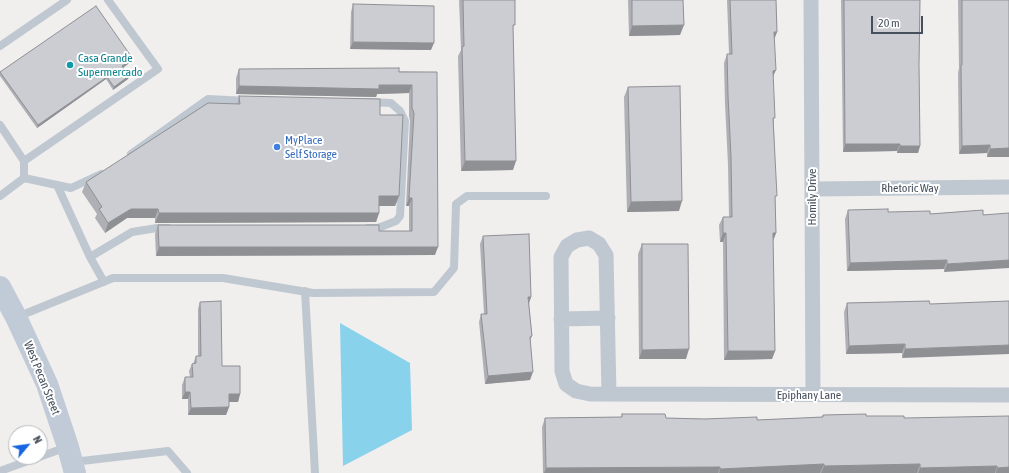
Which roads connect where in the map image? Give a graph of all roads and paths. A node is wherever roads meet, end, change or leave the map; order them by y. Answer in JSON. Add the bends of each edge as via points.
{"nodes":[{"id":1,"x":67,"y":0,"type":"edge"},
{"id":2,"x":108,"y":0,"type":"edge"},
{"id":3,"x":811,"y":0,"type":"edge"},
{"id":4,"x":0,"y":46,"type":"edge"},
{"id":5,"x":253,"y":101,"type":"edge"},
{"id":6,"x":360,"y":102,"type":"edge"},
{"id":7,"x":0,"y":125,"type":"edge"},
{"id":8,"x":124,"y":158,"type":"edge"},
{"id":9,"x":24,"y":161,"type":"junction"},
{"id":10,"x":111,"y":168,"type":"edge"},
{"id":11,"x":24,"y":178,"type":"junction"},
{"id":12,"x":57,"y":185,"type":"junction"},
{"id":13,"x":1009,"y":187,"type":"edge"},
{"id":14,"x":812,"y":189,"type":"junction"},
{"id":15,"x":0,"y":196,"type":"edge"},
{"id":16,"x":546,"y":196,"type":"dead end"},
{"id":17,"x":180,"y":228,"type":"edge"},
{"id":18,"x":362,"y":228,"type":"edge"},
{"id":19,"x":90,"y":257,"type":"junction"},
{"id":20,"x":104,"y":282,"type":"junction"},
{"id":21,"x":0,"y":287,"type":"edge"},
{"id":22,"x":305,"y":292,"type":"junction"},
{"id":23,"x":16,"y":317,"type":"junction"},
{"id":24,"x":608,"y":318,"type":"junction"},
{"id":25,"x":561,"y":319,"type":"junction"},
{"id":26,"x":609,"y":394,"type":"junction"},
{"id":27,"x":813,"y":395,"type":"junction"},
{"id":28,"x":1009,"y":396,"type":"edge"},
{"id":29,"x":71,"y":461,"type":"edge"},
{"id":30,"x":0,"y":471,"type":"edge"},
{"id":31,"x":187,"y":473,"type":"edge"},
{"id":32,"x":316,"y":473,"type":"edge"}],
"edges":[{"from":1,"to":4,"type":"lane"},
{"from":2,"to":9,"type":"lane","via":[[158,69]]},
{"from":3,"to":14,"type":"street","name":"Homily Drive"},
{"from":5,"to":8,"type":"lane","via":[[208,99]]},
{"from":6,"to":18,"type":"lane","via":[[391,102],[405,121],[400,216],[396,221],[378,228]]},
{"from":7,"to":9,"type":"lane"},
{"from":9,"to":11,"type":"lane"},
{"from":10,"to":12,"type":"lane","via":[[72,188]]},
{"from":11,"to":12,"type":"lane"},
{"from":11,"to":15,"type":"lane"},
{"from":12,"to":19,"type":"lane"},
{"from":13,"to":14,"type":"street","name":"Rhetoric Way"},
{"from":14,"to":27,"type":"street","name":"Homily Drive"},
{"from":16,"to":22,"type":"lane","via":[[467,196],[456,204],[454,268],[434,292]]},
{"from":17,"to":19,"type":"lane","via":[[132,232]]},
{"from":19,"to":20,"type":"lane"},
{"from":20,"to":22,"type":"lane","via":[[113,278],[223,278]]},
{"from":20,"to":23,"type":"lane"},
{"from":21,"to":23,"type":"main road","name":"West Pecan Street"},
{"from":22,"to":32,"type":"lane"},
{"from":23,"to":29,"type":"main road","name":"West Pecan Street","via":[[47,384]]},
{"from":24,"to":25,"type":"street"},
{"from":24,"to":25,"type":"street","via":[[606,255],[599,244],[589,238],[577,240],[567,246],[561,257]]},
{"from":24,"to":26,"type":"street"},
{"from":25,"to":26,"type":"street","name":"Epiphany Lane","via":[[562,371],[566,384],[576,391]]},
{"from":26,"to":27,"type":"street","name":"Epiphany Lane"},
{"from":27,"to":28,"type":"street","name":"Epiphany Lane"},
{"from":29,"to":30,"type":"lane"},
{"from":29,"to":31,"type":"lane","via":[[168,451]]}]}
